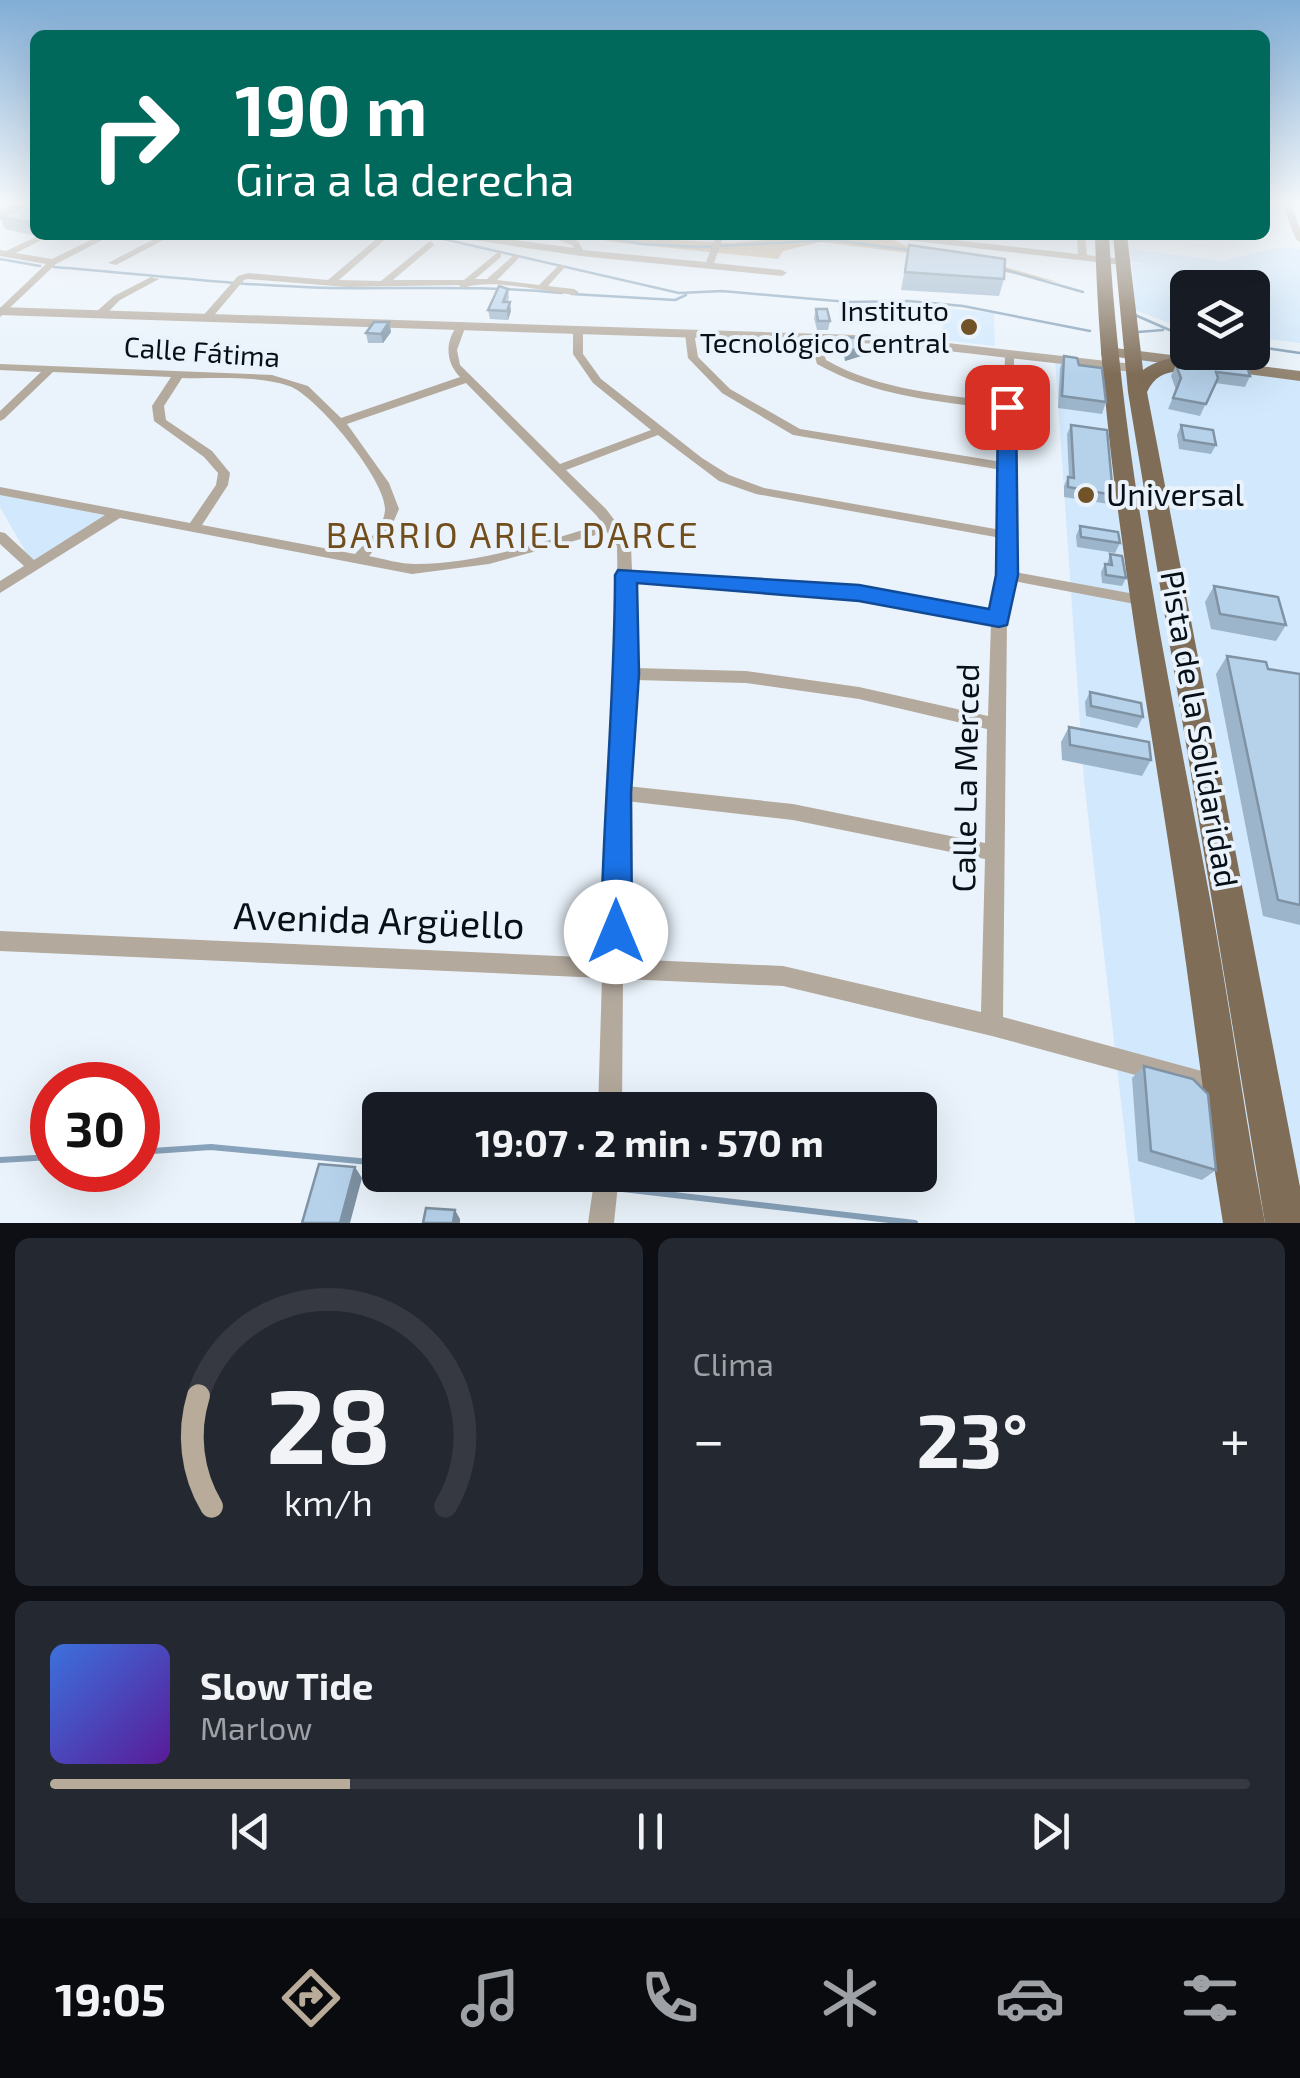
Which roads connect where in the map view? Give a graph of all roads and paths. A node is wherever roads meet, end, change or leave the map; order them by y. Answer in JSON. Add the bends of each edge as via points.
{"nodes":[{"id":1,"x":48,"y":261,"type":"edge"},
{"id":2,"x":117,"y":261,"type":"edge"},
{"id":3,"x":356,"y":261,"type":"edge"},
{"id":4,"x":410,"y":261,"type":"edge"},
{"id":5,"x":491,"y":261,"type":"edge"},
{"id":6,"x":511,"y":261,"type":"edge"},
{"id":7,"x":667,"y":261,"type":"edge"},
{"id":8,"x":710,"y":261,"type":"edge"},
{"id":9,"x":1093,"y":261,"type":"edge"},
{"id":10,"x":1115,"y":261,"type":"edge"},
{"id":11,"x":53,"y":262,"type":"joint"},
{"id":12,"x":1122,"y":262,"type":"joint"},
{"id":13,"x":113,"y":263,"type":"dead end"},
{"id":14,"x":709,"y":265,"type":"junction"},
{"id":15,"x":560,"y":267,"type":"dead end"},
{"id":16,"x":782,"y":273,"type":"dead end"},
{"id":17,"x":154,"y":279,"type":"dead end"},
{"id":18,"x":490,"y":282,"type":"junction"},
{"id":19,"x":330,"y":283,"type":"junction"},
{"id":20,"x":382,"y":285,"type":"junction"},
{"id":21,"x":463,"y":285,"type":"junction"},
{"id":22,"x":541,"y":288,"type":"junction"},
{"id":23,"x":574,"y":292,"type":"dead end"},
{"id":24,"x":1,"y":312,"type":"edge"},
{"id":25,"x":100,"y":314,"type":"junction"},
{"id":26,"x":206,"y":318,"type":"junction"},
{"id":27,"x":461,"y":325,"type":"junction"},
{"id":28,"x":578,"y":330,"type":"junction"},
{"id":29,"x":690,"y":334,"type":"junction"},
{"id":30,"x":1129,"y":335,"type":"junction"},
{"id":31,"x":815,"y":338,"type":"junction"},
{"id":32,"x":1010,"y":354,"type":"junction"},
{"id":33,"x":1120,"y":360,"type":"junction"},
{"id":34,"x":1170,"y":362,"type":"edge"},
{"id":35,"x":1170,"y":366,"type":"edge"},
{"id":36,"x":0,"y":367,"type":"edge"},
{"id":37,"x":50,"y":368,"type":"junction"},
{"id":38,"x":1270,"y":369,"type":"edge"},
{"id":39,"x":1300,"y":372,"type":"edge"},
{"id":40,"x":178,"y":374,"type":"junction"},
{"id":41,"x":466,"y":379,"type":"junction"},
{"id":42,"x":1137,"y":392,"type":"junction"},
{"id":43,"x":1007,"y":407,"type":"junction"},
{"id":44,"x":0,"y":416,"type":"edge"},
{"id":45,"x":340,"y":423,"type":"junction"},
{"id":46,"x":656,"y":432,"type":"junction"},
{"id":47,"x":1008,"y":467,"type":"junction"},
{"id":48,"x":557,"y":468,"type":"junction"},
{"id":49,"x":0,"y":491,"type":"edge"},
{"id":50,"x":118,"y":513,"type":"junction"},
{"id":51,"x":612,"y":526,"type":"junction"},
{"id":52,"x":194,"y":527,"type":"junction"},
{"id":53,"x":1008,"y":535,"type":"junction"},
{"id":54,"x":0,"y":536,"type":"edge"},
{"id":55,"x":358,"y":560,"type":"junction"},
{"id":56,"x":34,"y":567,"type":"junction"},
{"id":57,"x":626,"y":575,"type":"junction"},
{"id":58,"x":1007,"y":575,"type":"junction"},
{"id":59,"x":0,"y":588,"type":"edge"},
{"id":60,"x":1140,"y":600,"type":"junction"},
{"id":61,"x":999,"y":619,"type":"junction"},
{"id":62,"x":627,"y":674,"type":"junction"},
{"id":63,"x":996,"y":724,"type":"junction"},
{"id":64,"x":618,"y":793,"type":"junction"},
{"id":65,"x":994,"y":852,"type":"junction"},
{"id":66,"x":0,"y":941,"type":"edge"},
{"id":67,"x":616,"y":967,"type":"junction"},
{"id":68,"x":992,"y":1024,"type":"junction"},
{"id":69,"x":1220,"y":1087,"type":"junction"},
{"id":70,"x":611,"y":1092,"type":"edge"},
{"id":71,"x":1270,"y":1138,"type":"junction"},
{"id":72,"x":1300,"y":1194,"type":"edge"},
{"id":73,"x":1244,"y":1223,"type":"edge"},
{"id":74,"x":1286,"y":1223,"type":"edge"}],
"edges":[{"from":1,"to":11,"type":"street"},
{"from":2,"to":13,"type":"street"},
{"from":3,"to":19,"type":"street"},
{"from":4,"to":20,"type":"street"},
{"from":5,"to":21,"type":"street"},
{"from":6,"to":18,"type":"street"},
{"from":7,"to":14,"type":"street"},
{"from":8,"to":14,"type":"street"},
{"from":9,"to":33,"type":"main road","name":"Pista de la Solidaridad"},
{"from":10,"to":12,"type":"street"},
{"from":11,"to":24,"type":"street"},
{"from":12,"to":30,"type":"main road","name":"Pista de la Solidaridad"},
{"from":14,"to":16,"type":"street"},
{"from":15,"to":22,"type":"street"},
{"from":17,"to":25,"type":"street"},
{"from":18,"to":21,"type":"street"},
{"from":18,"to":22,"type":"street"},
{"from":19,"to":20,"type":"street"},
{"from":19,"to":26,"type":"street","via":[[239,280]]},
{"from":20,"to":21,"type":"street"},
{"from":22,"to":23,"type":"street"},
{"from":24,"to":25,"type":"street"},
{"from":25,"to":26,"type":"street"},
{"from":26,"to":27,"type":"street"},
{"from":27,"to":28,"type":"street"},
{"from":27,"to":41,"type":"street","via":[[452,350]]},
{"from":28,"to":29,"type":"street"},
{"from":28,"to":46,"type":"street","via":[[584,368]]},
{"from":29,"to":31,"type":"street"},
{"from":29,"to":47,"type":"street","via":[[693,358],[726,392],[797,432]]},
{"from":30,"to":33,"type":"main road","name":"Pista de la Solidaridad"},
{"from":30,"to":39,"type":"main road","via":[[1180,353]]},
{"from":31,"to":32,"type":"street"},
{"from":31,"to":43,"type":"street","via":[[821,362],[844,377]]},
{"from":32,"to":33,"type":"street"},
{"from":32,"to":43,"type":"street","name":"Calle La Merced"},
{"from":33,"to":34,"type":"main road"},
{"from":33,"to":42,"type":"main road","name":"Pista de la Solidaridad"},
{"from":33,"to":60,"type":"main road","name":"Pista de la Solidaridad"},
{"from":35,"to":42,"type":"main road","via":[[1156,367]]},
{"from":36,"to":37,"type":"street","name":"Calle Fátima"},
{"from":37,"to":40,"type":"street","name":"Calle Fátima"},
{"from":37,"to":44,"type":"street"},
{"from":38,"to":39,"type":"main road"},
{"from":40,"to":45,"type":"street","name":"Calle Fátima","via":[[296,384]]},
{"from":40,"to":52,"type":"street","via":[[158,406],[160,421],[224,473]]},
{"from":41,"to":45,"type":"street"},
{"from":41,"to":48,"type":"street"},
{"from":42,"to":71,"type":"main road","name":"Pista de la Solidaridad"},
{"from":43,"to":47,"type":"street","name":"Calle La Merced"},
{"from":45,"to":55,"type":"street","name":"Calle Fátima","via":[[392,495],[383,532]]},
{"from":46,"to":48,"type":"street"},
{"from":46,"to":53,"type":"street","via":[[724,478],[761,490]]},
{"from":47,"to":53,"type":"street","name":"Calle La Merced"},
{"from":48,"to":51,"type":"street"},
{"from":49,"to":50,"type":"street"},
{"from":50,"to":52,"type":"street"},
{"from":50,"to":56,"type":"street"},
{"from":51,"to":55,"type":"street","via":[[455,568]]},
{"from":51,"to":57,"type":"street","via":[[624,546]]},
{"from":52,"to":55,"type":"street"},
{"from":53,"to":58,"type":"street","name":"Calle La Merced"},
{"from":54,"to":56,"type":"street"},
{"from":56,"to":59,"type":"street"},
{"from":57,"to":61,"type":"street","via":[[859,593]]},
{"from":57,"to":62,"type":"street"},
{"from":58,"to":60,"type":"street"},
{"from":58,"to":61,"type":"street","name":"Calle La Merced"},
{"from":60,"to":69,"type":"main road","name":"Pista de la Solidaridad"},
{"from":61,"to":63,"type":"street","name":"Calle La Merced"},
{"from":62,"to":63,"type":"street","via":[[746,677]]},
{"from":62,"to":64,"type":"street"},
{"from":63,"to":65,"type":"street","name":"Calle La Merced"},
{"from":64,"to":65,"type":"street","via":[[793,812]]},
{"from":64,"to":67,"type":"street"},
{"from":65,"to":68,"type":"street","name":"Calle La Merced"},
{"from":66,"to":67,"type":"street","name":"Avenida Argüello"},
{"from":67,"to":68,"type":"street","name":"Avenida Argüello","via":[[783,976]]},
{"from":67,"to":70,"type":"street"},
{"from":68,"to":69,"type":"street","name":"Avenida Argüello"},
{"from":69,"to":73,"type":"main road","name":"Pista de la Solidaridad"},
{"from":71,"to":72,"type":"main road"},
{"from":71,"to":74,"type":"main road","name":"Pista de la Solidaridad"}]}
